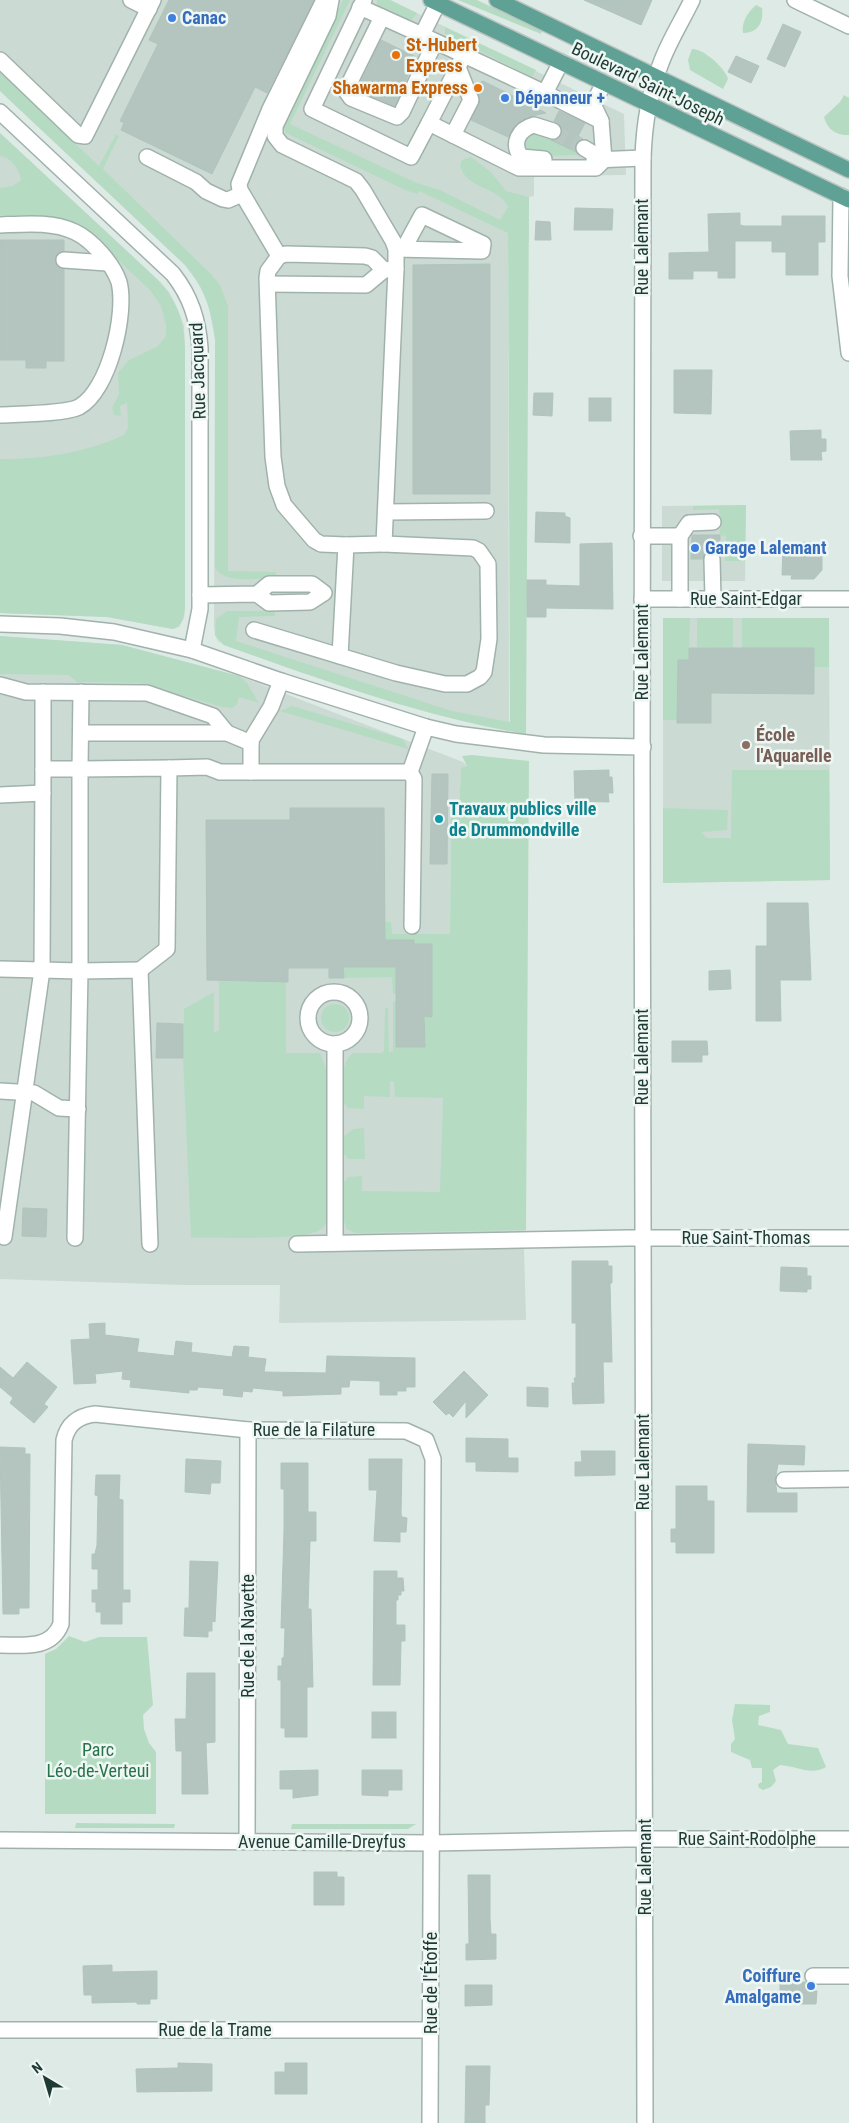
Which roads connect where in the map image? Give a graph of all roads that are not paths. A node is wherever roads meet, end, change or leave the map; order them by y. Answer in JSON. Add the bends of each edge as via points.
{"nodes":[{"id":1,"x":130,"y":0,"type":"edge"},
{"id":2,"x":324,"y":0,"type":"edge"},
{"id":3,"x":331,"y":0,"type":"edge"},
{"id":4,"x":497,"y":0,"type":"edge"},
{"id":5,"x":692,"y":0,"type":"edge"},
{"id":6,"x":795,"y":0,"type":"edge"},
{"id":7,"x":435,"y":2,"type":"edge"},
{"id":8,"x":151,"y":4,"type":"edge"},
{"id":9,"x":362,"y":4,"type":"edge"},
{"id":10,"x":382,"y":17,"type":"junction"},
{"id":11,"x":849,"y":26,"type":"edge"},
{"id":12,"x":429,"y":39,"type":"junction"},
{"id":13,"x":0,"y":60,"type":"edge"},
{"id":14,"x":461,"y":61,"type":"junction"},
{"id":15,"x":561,"y":62,"type":"junction"},
{"id":16,"x":656,"y":78,"type":"junction"},
{"id":17,"x":604,"y":83,"type":"junction"},
{"id":18,"x":323,"y":85,"type":"junction"},
{"id":19,"x":346,"y":91,"type":"junction"},
{"id":20,"x":545,"y":93,"type":"junction"},
{"id":21,"x":649,"y":105,"type":"junction"},
{"id":22,"x":0,"y":112,"type":"edge"},
{"id":23,"x":601,"y":121,"type":"junction"},
{"id":24,"x":429,"y":123,"type":"junction"},
{"id":25,"x":553,"y":131,"type":"tunnel mouth"},
{"id":26,"x":453,"y":135,"type":"junction"},
{"id":27,"x":584,"y":148,"type":"tunnel mouth"},
{"id":28,"x":147,"y":157,"type":"dead end"},
{"id":29,"x":643,"y":158,"type":"junction"},
{"id":30,"x":604,"y":160,"type":"junction"},
{"id":31,"x":849,"y":170,"type":"edge"},
{"id":32,"x":242,"y":194,"type":"junction"},
{"id":33,"x":845,"y":198,"type":"edge"},
{"id":34,"x":0,"y":225,"type":"edge"},
{"id":35,"x":400,"y":249,"type":"junction"},
{"id":36,"x":279,"y":256,"type":"junction"},
{"id":37,"x":64,"y":260,"type":"dead end"},
{"id":38,"x":107,"y":263,"type":"junction"},
{"id":39,"x":390,"y":270,"type":"junction"},
{"id":40,"x":268,"y":284,"type":"junction"},
{"id":41,"x":849,"y":353,"type":"edge"},
{"id":42,"x":0,"y":415,"type":"edge"},
{"id":43,"x":486,"y":511,"type":"dead end"},
{"id":44,"x":386,"y":512,"type":"junction"},
{"id":45,"x":713,"y":522,"type":"dead end"},
{"id":46,"x":641,"y":536,"type":"junction"},
{"id":47,"x":684,"y":540,"type":"junction"},
{"id":48,"x":384,"y":544,"type":"junction"},
{"id":49,"x":346,"y":545,"type":"junction"},
{"id":50,"x":712,"y":559,"type":"dead end"},
{"id":51,"x":344,"y":593,"type":"junction"},
{"id":52,"x":200,"y":595,"type":"junction"},
{"id":53,"x":642,"y":599,"type":"junction"},
{"id":54,"x":680,"y":599,"type":"junction"},
{"id":55,"x":713,"y":599,"type":"junction"},
{"id":56,"x":849,"y":599,"type":"edge"},
{"id":57,"x":0,"y":624,"type":"edge"},
{"id":58,"x":254,"y":630,"type":"dead end"},
{"id":59,"x":192,"y":650,"type":"junction"},
{"id":60,"x":340,"y":656,"type":"junction"},
{"id":61,"x":281,"y":681,"type":"junction"},
{"id":62,"x":0,"y":686,"type":"edge"},
{"id":63,"x":43,"y":692,"type":"junction"},
{"id":64,"x":81,"y":692,"type":"junction"},
{"id":65,"x":426,"y":727,"type":"junction"},
{"id":66,"x":80,"y":733,"type":"junction"},
{"id":67,"x":227,"y":733,"type":"junction"},
{"id":68,"x":251,"y":743,"type":"junction"},
{"id":69,"x":643,"y":747,"type":"junction"},
{"id":70,"x":169,"y":768,"type":"junction"},
{"id":71,"x":43,"y":769,"type":"junction"},
{"id":72,"x":80,"y":769,"type":"junction"},
{"id":73,"x":251,"y":772,"type":"junction"},
{"id":74,"x":410,"y":772,"type":"junction"},
{"id":75,"x":43,"y":793,"type":"junction"},
{"id":76,"x":0,"y":795,"type":"edge"},
{"id":77,"x":412,"y":926,"type":"dead end"},
{"id":78,"x":0,"y":970,"type":"edge"},
{"id":79,"x":42,"y":970,"type":"junction"},
{"id":80,"x":140,"y":970,"type":"junction"},
{"id":81,"x":80,"y":971,"type":"junction"},
{"id":82,"x":335,"y":1044,"type":"dead end"},
{"id":83,"x":0,"y":1091,"type":"edge"},
{"id":84,"x":24,"y":1091,"type":"junction"},
{"id":85,"x":78,"y":1108,"type":"junction"},
{"id":86,"x":4,"y":1237,"type":"dead end"},
{"id":87,"x":75,"y":1238,"type":"dead end"},
{"id":88,"x":849,"y":1238,"type":"edge"},
{"id":89,"x":643,"y":1239,"type":"junction"},
{"id":90,"x":335,"y":1243,"type":"junction"},
{"id":91,"x":150,"y":1244,"type":"dead end"},
{"id":92,"x":297,"y":1244,"type":"dead end"},
{"id":93,"x":248,"y":1430,"type":"junction"},
{"id":94,"x":849,"y":1479,"type":"edge"},
{"id":95,"x":784,"y":1480,"type":"dead end"},
{"id":96,"x":0,"y":1645,"type":"edge"},
{"id":97,"x":645,"y":1839,"type":"junction"},
{"id":98,"x":849,"y":1839,"type":"edge"},
{"id":99,"x":0,"y":1840,"type":"edge"},
{"id":100,"x":247,"y":1841,"type":"junction"},
{"id":101,"x":431,"y":1843,"type":"junction"},
{"id":102,"x":813,"y":1976,"type":"dead end"},
{"id":103,"x":849,"y":1976,"type":"edge"},
{"id":104,"x":0,"y":2030,"type":"edge"},
{"id":105,"x":431,"y":2030,"type":"junction"},
{"id":106,"x":430,"y":2123,"type":"edge"},
{"id":107,"x":645,"y":2123,"type":"edge"}],
"edges":[{"from":1,"to":8,"type":"street"},
{"from":2,"to":32,"type":"street","via":[[241,176]]},
{"from":3,"to":35,"type":"street","via":[[328,16],[276,126],[275,136],[282,146],[356,181]]},
{"from":4,"to":16,"type":"main road","name":"Boulevard Saint-Joseph"},
{"from":5,"to":16,"type":"street","name":"Rue Lalemant","via":[[662,59]]},
{"from":6,"to":11,"type":"street"},
{"from":7,"to":12,"type":"street"},
{"from":7,"to":15,"type":"main road","name":"Boulevard Saint-Joseph"},
{"from":8,"to":13,"type":"street","via":[[85,136],[78,135]]},
{"from":9,"to":10,"type":"street"},
{"from":9,"to":18,"type":"street"},
{"from":10,"to":12,"type":"street"},
{"from":10,"to":19,"type":"street"},
{"from":12,"to":14,"type":"street"},
{"from":12,"to":19,"type":"street","via":[[402,112],[397,117],[351,98]]},
{"from":14,"to":20,"type":"street"},
{"from":14,"to":24,"type":"street"},
{"from":14,"to":26,"type":"street","via":[[471,100]]},
{"from":15,"to":17,"type":"main road","name":"Boulevard Saint-Joseph"},
{"from":15,"to":20,"type":"street"},
{"from":16,"to":21,"type":"street","name":"Rue Lalemant"},
{"from":16,"to":31,"type":"main road","name":"Boulevard Saint-Joseph"},
{"from":17,"to":21,"type":"main road","name":"Boulevard Saint-Joseph"},
{"from":17,"to":23,"type":"street","via":[[593,104]]},
{"from":18,"to":19,"type":"street","via":[[338,92]]},
{"from":18,"to":24,"type":"street","via":[[312,109],[411,157]]},
{"from":20,"to":23,"type":"street"},
{"from":21,"to":29,"type":"street","name":"Rue Lalemant"},
{"from":21,"to":33,"type":"main road","name":"Boulevard Saint-Joseph"},
{"from":22,"to":52,"type":"street","name":"Rue Jacquard","via":[[173,274],[191,303],[197,320],[200,348]]},
{"from":23,"to":30,"type":"street"},
{"from":24,"to":26,"type":"street"},
{"from":25,"to":30,"type":"street","via":[[534,125],[522,131],[516,145],[521,157]]},
{"from":26,"to":30,"type":"street","via":[[525,170],[596,168]]},
{"from":27,"to":30,"type":"street"},
{"from":28,"to":32,"type":"street","via":[[223,199]]},
{"from":29,"to":30,"type":"street"},
{"from":29,"to":46,"type":"street","name":"Rue Lalemant"},
{"from":32,"to":36,"type":"street"},
{"from":33,"to":41,"type":"street","via":[[840,276]]},
{"from":34,"to":38,"type":"street","via":[[42,224],[68,229],[90,241]]},
{"from":35,"to":35,"type":"street","via":[[482,251],[483,244],[422,216]]},
{"from":35,"to":39,"type":"street"},
{"from":36,"to":39,"type":"street","via":[[365,256]]},
{"from":36,"to":40,"type":"street","via":[[268,271]]},
{"from":37,"to":38,"type":"street"},
{"from":38,"to":42,"type":"street","via":[[118,281],[121,294],[113,350],[97,390],[89,400],[72,409]]},
{"from":39,"to":40,"type":"street","via":[[366,284]]},
{"from":39,"to":44,"type":"street"},
{"from":40,"to":49,"type":"street","via":[[273,457],[277,486],[284,505],[314,540],[326,545]]},
{"from":43,"to":44,"type":"street"},
{"from":44,"to":48,"type":"street"},
{"from":45,"to":47,"type":"street","via":[[689,523]]},
{"from":46,"to":47,"type":"street"},
{"from":46,"to":53,"type":"street","name":"Rue Lalemant"},
{"from":47,"to":54,"type":"street"},
{"from":48,"to":49,"type":"street"},
{"from":48,"to":60,"type":"street","via":[[473,548],[484,556],[490,586],[489,639],[484,672],[467,684],[445,684]]},
{"from":49,"to":51,"type":"street"},
{"from":50,"to":55,"type":"street"},
{"from":51,"to":52,"type":"street","via":[[324,593],[310,602],[269,603],[257,594]]},
{"from":51,"to":60,"type":"street"},
{"from":52,"to":59,"type":"street","name":"Rue Jacquard","via":[[199,621]]},
{"from":53,"to":54,"type":"street","name":"Rue Saint-Edgar"},
{"from":53,"to":69,"type":"street","name":"Rue Lalemant"},
{"from":54,"to":55,"type":"street","name":"Rue Saint-Edgar"},
{"from":55,"to":56,"type":"street","name":"Rue Saint-Edgar"},
{"from":57,"to":59,"type":"street","via":[[114,632]]},
{"from":58,"to":60,"type":"street"},
{"from":59,"to":61,"type":"street"},
{"from":61,"to":65,"type":"street"},
{"from":61,"to":68,"type":"street"},
{"from":62,"to":63,"type":"street"},
{"from":63,"to":64,"type":"street"},
{"from":63,"to":71,"type":"street"},
{"from":64,"to":66,"type":"street"},
{"from":64,"to":67,"type":"street","via":[[147,693],[168,698],[213,716]]},
{"from":65,"to":69,"type":"street","via":[[488,740]]},
{"from":65,"to":74,"type":"street"},
{"from":66,"to":67,"type":"street"},
{"from":66,"to":72,"type":"street"},
{"from":67,"to":68,"type":"street"},
{"from":68,"to":73,"type":"street"},
{"from":69,"to":89,"type":"street","name":"Rue Lalemant"},
{"from":70,"to":72,"type":"street"},
{"from":70,"to":73,"type":"street","via":[[207,767],[220,772]]},
{"from":70,"to":80,"type":"street","via":[[167,949]]},
{"from":71,"to":72,"type":"street"},
{"from":71,"to":75,"type":"street"},
{"from":72,"to":81,"type":"street"},
{"from":73,"to":74,"type":"street"},
{"from":74,"to":77,"type":"street","via":[[414,779]]},
{"from":75,"to":76,"type":"street"},
{"from":75,"to":79,"type":"street"},
{"from":78,"to":79,"type":"street"},
{"from":79,"to":81,"type":"street"},
{"from":79,"to":84,"type":"street"},
{"from":80,"to":81,"type":"street"},
{"from":80,"to":91,"type":"street"},
{"from":81,"to":85,"type":"street"},
{"from":82,"to":90,"type":"street"},
{"from":83,"to":84,"type":"street"},
{"from":84,"to":85,"type":"street","via":[[60,1108]]},
{"from":84,"to":86,"type":"street"},
{"from":85,"to":87,"type":"street"},
{"from":88,"to":89,"type":"street","name":"Rue Saint-Thomas"},
{"from":89,"to":90,"type":"street","name":"Rue Saint-Thomas"},
{"from":89,"to":97,"type":"street","name":"Rue Lalemant"},
{"from":90,"to":92,"type":"street","name":"Rue Saint-Thomas"},
{"from":93,"to":96,"type":"street","name":"Rue de la Filature","via":[[95,1414],[74,1421],[64,1440],[62,1624],[53,1637],[40,1644]]},
{"from":93,"to":100,"type":"street","name":"Rue de la Navette"},
{"from":93,"to":101,"type":"street","name":"Rue de la Filature","via":[[406,1431],[426,1440],[432,1452]]},
{"from":94,"to":95,"type":"street"},
{"from":97,"to":98,"type":"street","name":"Rue Saint-Rodolphe"},
{"from":97,"to":101,"type":"street","name":"Avenue Camille-Dreyfus"},
{"from":97,"to":107,"type":"street","name":"Rue Lalemant"},
{"from":99,"to":100,"type":"street","name":"Avenue Camille-Dreyfus"},
{"from":100,"to":101,"type":"street","name":"Avenue Camille-Dreyfus"},
{"from":101,"to":105,"type":"street","name":"Rue de l'Étoffe"},
{"from":102,"to":103,"type":"street"},
{"from":104,"to":105,"type":"street","name":"Rue de la Trame"},
{"from":105,"to":106,"type":"street","name":"Rue de l'Étoffe"}]}
